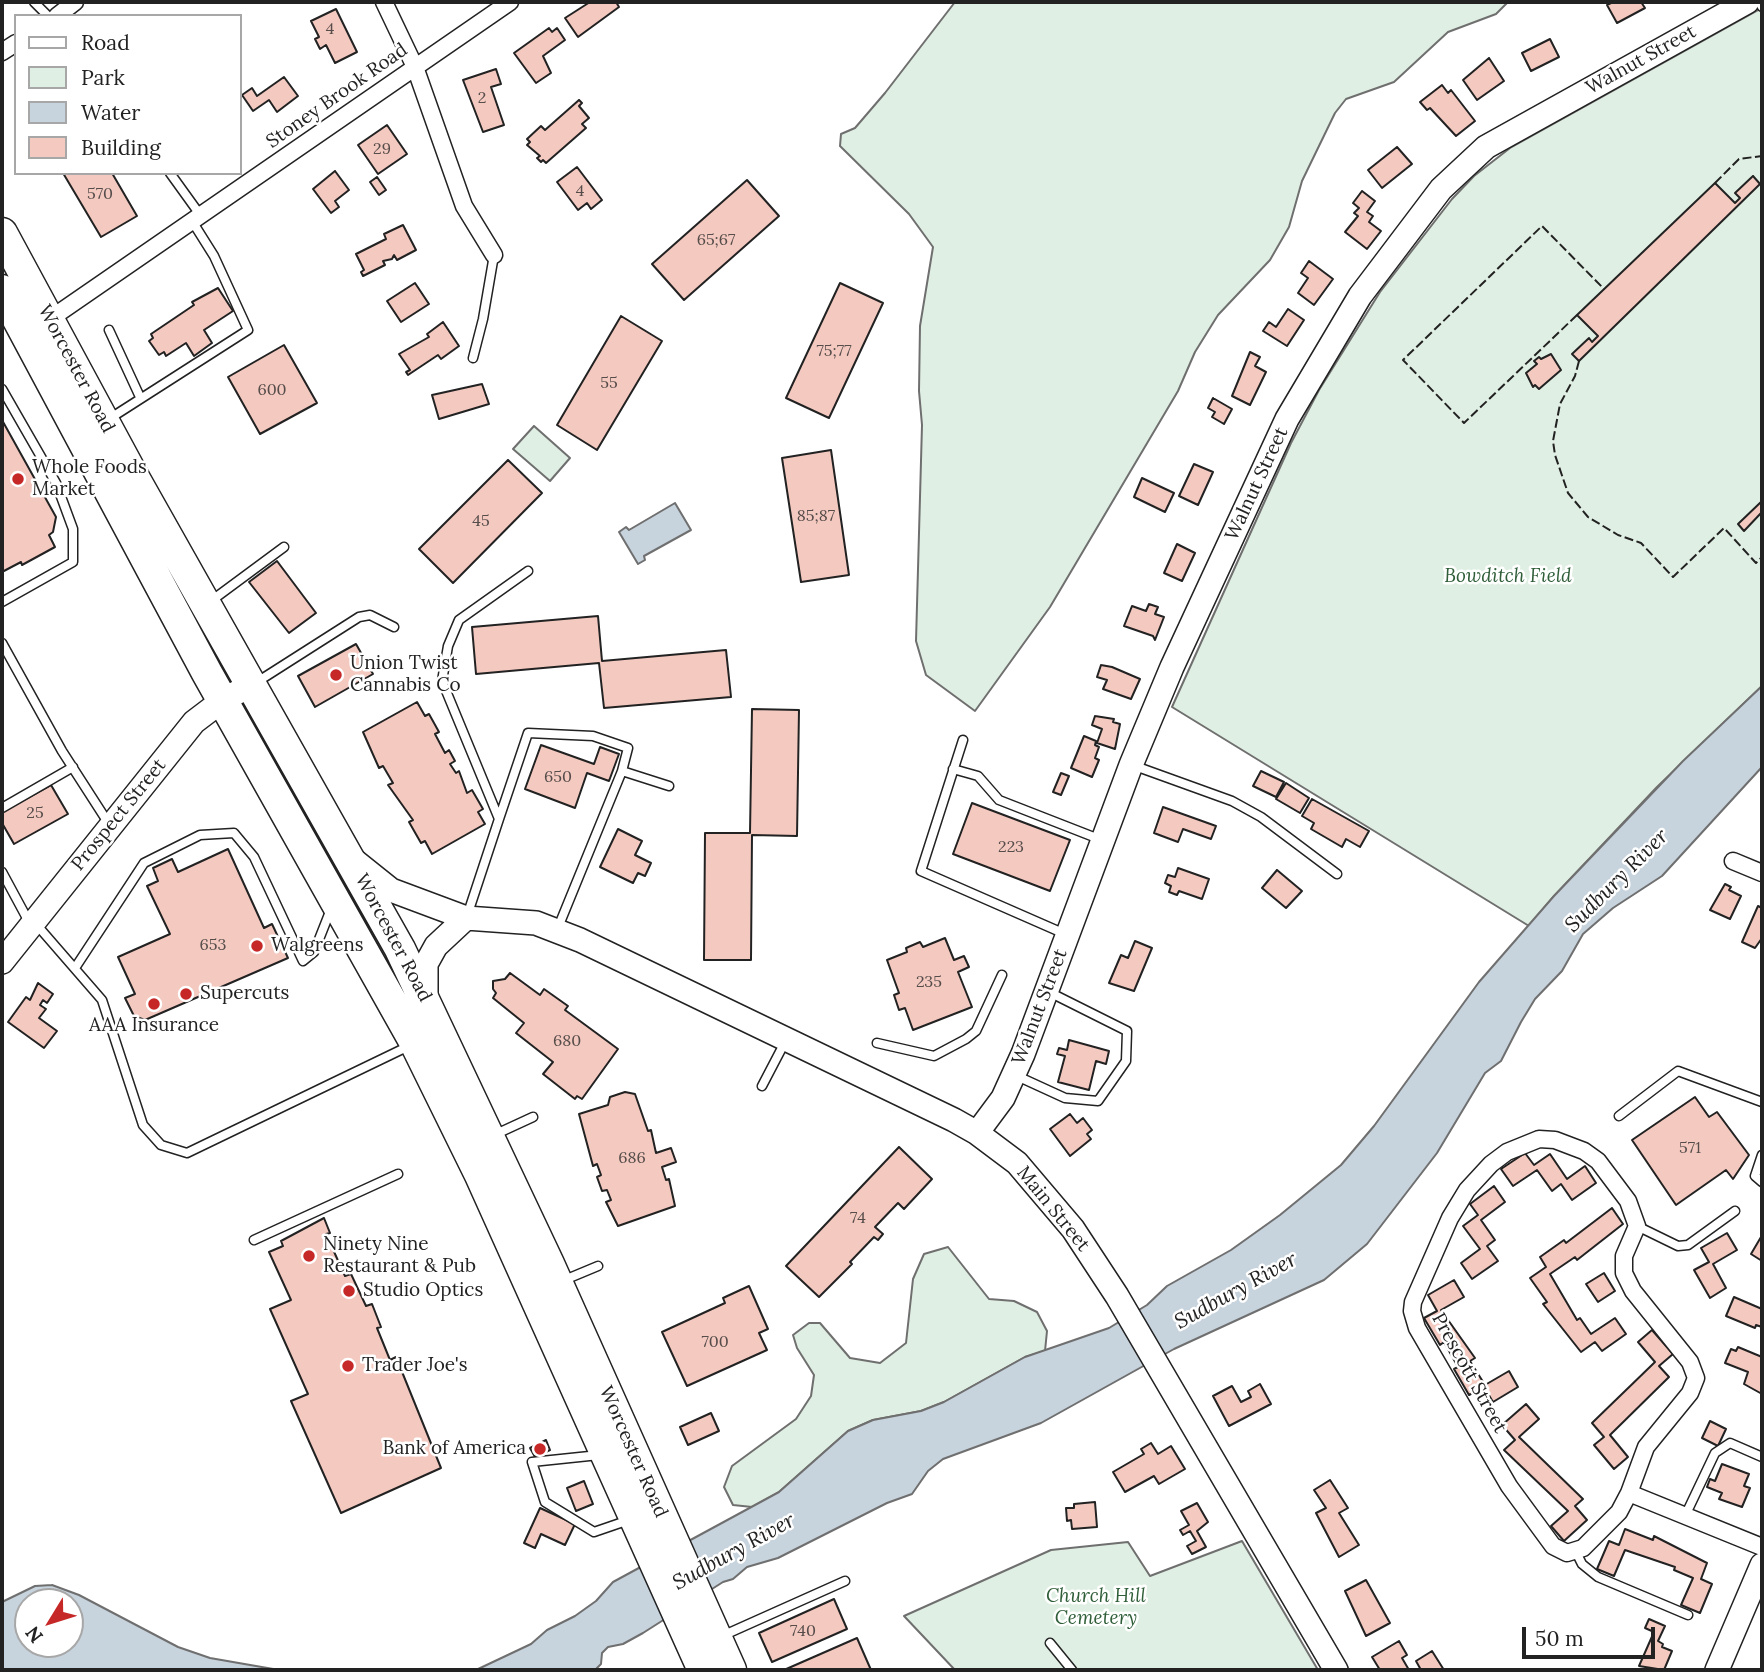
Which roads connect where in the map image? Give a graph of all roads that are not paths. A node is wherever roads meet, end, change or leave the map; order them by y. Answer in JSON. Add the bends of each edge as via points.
{"nodes":[{"id":1,"x":75,"y":2,"type":"edge"},
{"id":2,"x":384,"y":2,"type":"edge"},
{"id":3,"x":510,"y":2,"type":"edge"},
{"id":4,"x":1747,"y":2,"type":"edge"},
{"id":5,"x":1759,"y":2,"type":"edge"},
{"id":6,"x":1762,"y":7,"type":"edge"},
{"id":7,"x":60,"y":14,"type":"edge"},
{"id":8,"x":415,"y":67,"type":"junction"},
{"id":9,"x":171,"y":175,"type":"edge"},
{"id":10,"x":197,"y":218,"type":"junction"},
{"id":11,"x":2,"y":233,"type":"edge"},
{"id":12,"x":494,"y":255,"type":"joint"},
{"id":13,"x":2,"y":290,"type":"edge"},
{"id":14,"x":50,"y":319,"type":"junction"},
{"id":15,"x":109,"y":330,"type":"dead end"},
{"id":16,"x":473,"y":358,"type":"dead end"},
{"id":17,"x":2,"y":389,"type":"edge"},
{"id":18,"x":140,"y":397,"type":"junction"},
{"id":19,"x":104,"y":422,"type":"junction"},
{"id":20,"x":284,"y":547,"type":"dead end"},
{"id":21,"x":528,"y":571,"type":"dead end"},
{"id":22,"x":2,"y":601,"type":"edge"},
{"id":23,"x":206,"y":605,"type":"junction"},
{"id":24,"x":394,"y":627,"type":"dead end"},
{"id":25,"x":2,"y":643,"type":"edge"},
{"id":26,"x":251,"y":685,"type":"junction"},
{"id":27,"x":223,"y":700,"type":"junction"},
{"id":28,"x":963,"y":740,"type":"dead end"},
{"id":29,"x":1131,"y":765,"type":"junction"},
{"id":30,"x":73,"y":767,"type":"junction"},
{"id":31,"x":953,"y":769,"type":"junction"},
{"id":32,"x":622,"y":771,"type":"junction"},
{"id":33,"x":669,"y":786,"type":"dead end"},
{"id":34,"x":2,"y":808,"type":"edge"},
{"id":35,"x":499,"y":819,"type":"junction"},
{"id":36,"x":110,"y":826,"type":"junction"},
{"id":37,"x":1103,"y":840,"type":"junction"},
{"id":38,"x":349,"y":855,"type":"junction"},
{"id":39,"x":1733,"y":861,"type":"dead end"},
{"id":40,"x":2,"y":872,"type":"edge"},
{"id":41,"x":1762,"y":873,"type":"edge"},
{"id":42,"x":1337,"y":874,"type":"dead end"},
{"id":43,"x":334,"y":896,"type":"junction"},
{"id":44,"x":467,"y":918,"type":"junction"},
{"id":45,"x":32,"y":923,"type":"junction"},
{"id":46,"x":556,"y":930,"type":"junction"},
{"id":47,"x":1067,"y":935,"type":"junction"},
{"id":48,"x":2,"y":962,"type":"edge"},
{"id":49,"x":75,"y":968,"type":"junction"},
{"id":50,"x":1002,"y":975,"type":"dead end"},
{"id":51,"x":1046,"y":991,"type":"junction"},
{"id":52,"x":427,"y":1004,"type":"junction"},
{"id":53,"x":786,"y":1041,"type":"junction"},
{"id":54,"x":415,"y":1043,"type":"junction"},
{"id":55,"x":877,"y":1043,"type":"dead end"},
{"id":56,"x":1014,"y":1075,"type":"junction"},
{"id":57,"x":762,"y":1086,"type":"dead end"},
{"id":58,"x":1762,"y":1102,"type":"edge"},
{"id":59,"x":1619,"y":1116,"type":"dead end"},
{"id":60,"x":533,"y":1117,"type":"dead end"},
{"id":61,"x":977,"y":1133,"type":"junction"},
{"id":62,"x":489,"y":1137,"type":"junction"},
{"id":63,"x":1762,"y":1155,"type":"edge"},
{"id":64,"x":398,"y":1174,"type":"dead end"},
{"id":65,"x":1762,"y":1182,"type":"edge"},
{"id":66,"x":1735,"y":1211,"type":"dead end"},
{"id":67,"x":1637,"y":1226,"type":"junction"},
{"id":68,"x":254,"y":1240,"type":"dead end"},
{"id":69,"x":598,"y":1266,"type":"dead end"},
{"id":70,"x":557,"y":1284,"type":"junction"},
{"id":71,"x":606,"y":1454,"type":"junction"},
{"id":72,"x":1762,"y":1457,"type":"edge"},
{"id":73,"x":1629,"y":1493,"type":"junction"},
{"id":74,"x":1685,"y":1516,"type":"junction"},
{"id":75,"x":645,"y":1521,"type":"junction"},
{"id":76,"x":1762,"y":1548,"type":"edge"},
{"id":77,"x":1576,"y":1552,"type":"junction"},
{"id":78,"x":1759,"y":1580,"type":"edge"},
{"id":79,"x":845,"y":1581,"type":"dead end"},
{"id":80,"x":1688,"y":1615,"type":"dead end"},
{"id":81,"x":705,"y":1634,"type":"junction"},
{"id":82,"x":1050,"y":1643,"type":"dead end"},
{"id":83,"x":703,"y":1670,"type":"edge"},
{"id":84,"x":731,"y":1670,"type":"edge"},
{"id":85,"x":1072,"y":1670,"type":"edge"},
{"id":86,"x":1336,"y":1670,"type":"edge"},
{"id":87,"x":1717,"y":1670,"type":"edge"}],
"edges":[{"from":1,"to":7,"type":"street"},
{"from":2,"to":8,"type":"street"},
{"from":3,"to":8,"type":"street","name":"Stoney Brook Road"},
{"from":4,"to":29,"type":"street","name":"Walnut Street","via":[[1506,134],[1441,189],[1360,296],[1296,401]]},
{"from":5,"to":6,"type":"lane"},
{"from":8,"to":10,"type":"street","name":"Stoney Brook Road"},
{"from":8,"to":12,"type":"street","via":[[464,206]]},
{"from":9,"to":10,"type":"lane"},
{"from":10,"to":14,"type":"street","name":"Stoney Brook Road"},
{"from":10,"to":18,"type":"lane","via":[[248,330]]},
{"from":11,"to":14,"type":"highway","name":"Worcester Road"},
{"from":12,"to":16,"type":"lane"},
{"from":13,"to":27,"type":"highway","name":"Worcester Road"},
{"from":14,"to":19,"type":"highway","name":"Worcester Road"},
{"from":15,"to":18,"type":"lane"},
{"from":17,"to":22,"type":"lane","via":[[56,483],[73,529],[73,562]]},
{"from":18,"to":19,"type":"lane"},
{"from":19,"to":23,"type":"highway","name":"Worcester Road"},
{"from":20,"to":23,"type":"lane"},
{"from":21,"to":35,"type":"lane","via":[[459,620],[447,646],[442,681]]},
{"from":23,"to":26,"type":"highway","name":"Worcester Road"},
{"from":24,"to":26,"type":"lane","via":[[370,615],[359,617]]},
{"from":25,"to":30,"type":"lane"},
{"from":26,"to":27,"type":"street","name":"Prospect Street"},
{"from":26,"to":38,"type":"highway","name":"Worcester Road"},
{"from":27,"to":36,"type":"street","name":"Prospect Street","via":[[194,722]]},
{"from":27,"to":43,"type":"highway","name":"Worcester Road"},
{"from":28,"to":31,"type":"lane"},
{"from":29,"to":37,"type":"street","name":"Walnut Street"},
{"from":29,"to":42,"type":"lane","via":[[1232,801]]},
{"from":30,"to":34,"type":"lane"},
{"from":30,"to":36,"type":"lane"},
{"from":31,"to":37,"type":"lane","via":[[978,776],[999,800]]},
{"from":31,"to":47,"type":"lane","via":[[921,871]]},
{"from":32,"to":33,"type":"lane"},
{"from":32,"to":35,"type":"lane","via":[[628,748],[593,736],[528,733]]},
{"from":32,"to":46,"type":"lane"},
{"from":35,"to":44,"type":"lane"},
{"from":36,"to":45,"type":"street","name":"Prospect Street"},
{"from":37,"to":47,"type":"street","name":"Walnut Street"},
{"from":38,"to":44,"type":"street","name":"Main Street","via":[[391,890]]},
{"from":38,"to":52,"type":"highway","name":"Worcester Road"},
{"from":39,"to":41,"type":"street"},
{"from":40,"to":45,"type":"lane"},
{"from":43,"to":49,"type":"lane","via":[[314,952],[303,961],[247,849],[234,833],[200,835],[144,863]]},
{"from":43,"to":54,"type":"highway","name":"Worcester Road"},
{"from":44,"to":46,"type":"street","name":"Main Street","via":[[503,918]]},
{"from":44,"to":52,"type":"street","via":[[436,946],[426,964]]},
{"from":45,"to":48,"type":"street","name":"Prospect Street"},
{"from":45,"to":49,"type":"lane"},
{"from":46,"to":53,"type":"street","name":"Main Street"},
{"from":47,"to":51,"type":"street","name":"Walnut Street"},
{"from":49,"to":54,"type":"lane","via":[[102,1000],[143,1125],[161,1145],[187,1153]]},
{"from":50,"to":55,"type":"lane","via":[[976,1031],[945,1051],[934,1056]]},
{"from":51,"to":56,"type":"street","name":"Walnut Street"},
{"from":51,"to":56,"type":"lane","via":[[1127,1031],[1126,1061],[1098,1101],[1065,1098]]},
{"from":52,"to":62,"type":"highway","name":"Worcester Road"},
{"from":53,"to":57,"type":"lane"},
{"from":53,"to":61,"type":"street","name":"Main Street"},
{"from":54,"to":71,"type":"highway","name":"Worcester Road"},
{"from":56,"to":61,"type":"street","name":"Walnut Street"},
{"from":58,"to":59,"type":"lane","via":[[1678,1071]]},
{"from":60,"to":62,"type":"lane"},
{"from":61,"to":86,"type":"street","name":"Main Street","via":[[1033,1179],[1073,1229],[1167,1377]]},
{"from":62,"to":70,"type":"highway","name":"Worcester Road"},
{"from":63,"to":65,"type":"lane","via":[[1755,1176]]},
{"from":64,"to":68,"type":"lane"},
{"from":66,"to":67,"type":"lane","via":[[1688,1245],[1678,1246]]},
{"from":67,"to":73,"type":"street","via":[[1624,1256],[1624,1273],[1690,1362],[1696,1378],[1690,1393],[1646,1447]]},
{"from":67,"to":77,"type":"street","name":"Prescott Street","via":[[1628,1201],[1598,1161],[1584,1151],[1555,1140],[1522,1144],[1491,1164],[1463,1196],[1413,1302],[1417,1328],[1509,1486],[1553,1546]]},
{"from":69,"to":70,"type":"lane"},
{"from":70,"to":75,"type":"highway","name":"Worcester Road"},
{"from":71,"to":75,"type":"highway","name":"Worcester Road"},
{"from":71,"to":75,"type":"lane","via":[[532,1462],[545,1502],[594,1532]]},
{"from":72,"to":74,"type":"lane","via":[[1730,1443],[1715,1453]]},
{"from":73,"to":74,"type":"street"},
{"from":73,"to":77,"type":"street","via":[[1619,1512]]},
{"from":74,"to":76,"type":"street"},
{"from":75,"to":81,"type":"highway","name":"Worcester Road"},
{"from":77,"to":80,"type":"lane","via":[[1598,1577]]},
{"from":78,"to":87,"type":"street"},
{"from":79,"to":81,"type":"lane"},
{"from":81,"to":83,"type":"highway","name":"Worcester Road"},
{"from":81,"to":84,"type":"highway","name":"Worcester Road"},
{"from":82,"to":85,"type":"lane"}]}
